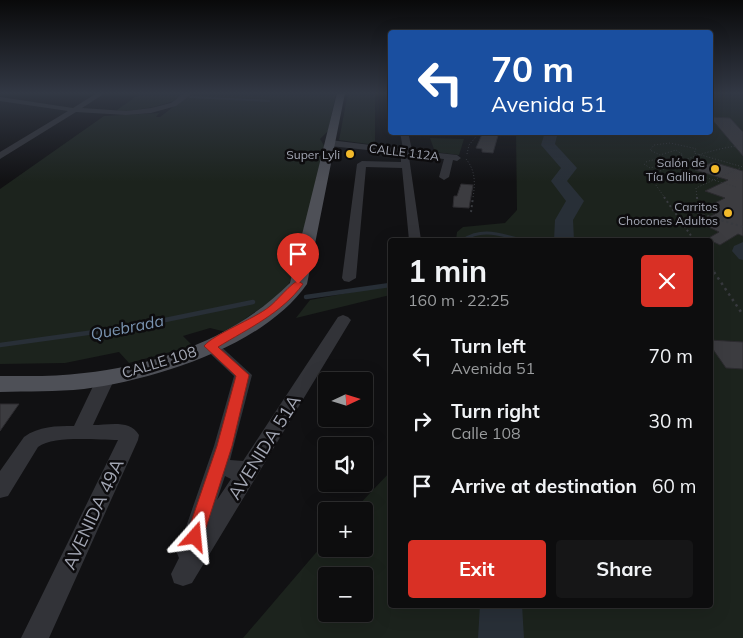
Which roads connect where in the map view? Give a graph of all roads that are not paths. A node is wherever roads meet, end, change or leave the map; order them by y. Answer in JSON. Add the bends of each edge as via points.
{"nodes":[{"id":1,"x":54,"y":123,"type":"edge"},
{"id":2,"x":334,"y":123,"type":"edge"},
{"id":3,"x":404,"y":135,"type":"edge"},
{"id":4,"x":330,"y":142,"type":"junction"},
{"id":5,"x":406,"y":152,"type":"junction"},
{"id":6,"x":0,"y":156,"type":"edge"},
{"id":7,"x":406,"y":165,"type":"junction"},
{"id":8,"x":444,"y":177,"type":"dead end"},
{"id":9,"x":415,"y":238,"type":"edge"},
{"id":10,"x":349,"y":278,"type":"dead end"},
{"id":11,"x":343,"y":320,"type":"dead end"},
{"id":12,"x":210,"y":346,"type":"junction"},
{"id":13,"x":106,"y":378,"type":"junction"},
{"id":14,"x":0,"y":384,"type":"edge"},
{"id":15,"x":80,"y":433,"type":"junction"},
{"id":16,"x":219,"y":464,"type":"junction"},
{"id":17,"x":251,"y":468,"type":"junction"},
{"id":18,"x":0,"y":488,"type":"edge"},
{"id":19,"x":35,"y":638,"type":"edge"}],
"edges":[{"from":1,"to":6,"type":"street"},
{"from":2,"to":4,"type":"main road"},
{"from":3,"to":5,"type":"street"},
{"from":4,"to":5,"type":"street","name":"CALLE 112A"},
{"from":4,"to":12,"type":"main road","name":"CALLE 108","via":[[298,284],[272,311]]},
{"from":5,"to":7,"type":"street"},
{"from":5,"to":8,"type":"street","name":"CALLE 112A","via":[[453,158]]},
{"from":7,"to":9,"type":"street"},
{"from":7,"to":10,"type":"street","via":[[362,164]]},
{"from":11,"to":17,"type":"street","name":"AVENIDA 51A"},
{"from":12,"to":13,"type":"main road","name":"CALLE 108","via":[[161,365]]},
{"from":12,"to":16,"type":"street","via":[[243,375]]},
{"from":13,"to":14,"type":"main road","name":"CALLE 108"},
{"from":13,"to":15,"type":"street"},
{"from":15,"to":18,"type":"street","via":[[36,437]]},
{"from":15,"to":19,"type":"street","name":"AVENIDA 49A","via":[[125,432],[129,435]]},
{"from":16,"to":17,"type":"street","via":[[228,470]]},
{"from":16,"to":17,"type":"street","name":"AVENIDA 51A","via":[[183,574]]}]}
